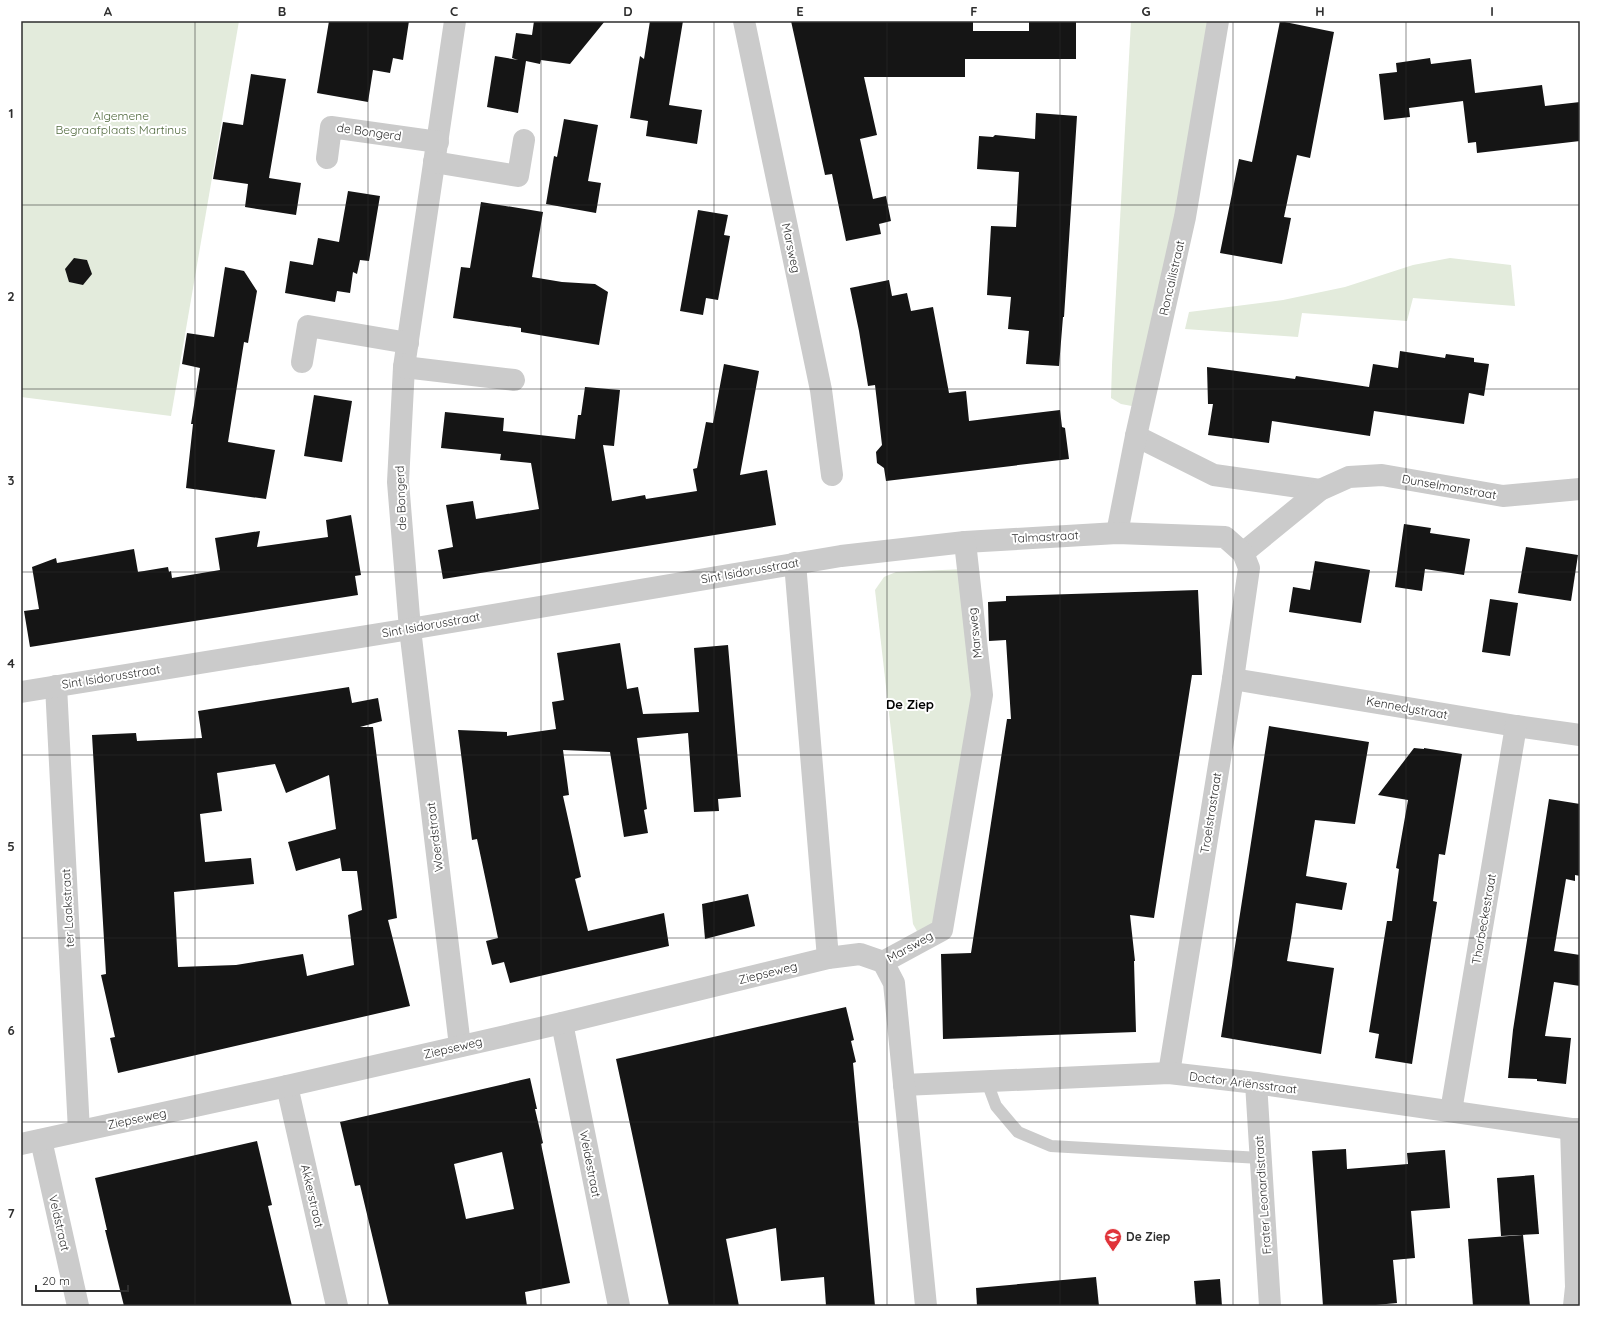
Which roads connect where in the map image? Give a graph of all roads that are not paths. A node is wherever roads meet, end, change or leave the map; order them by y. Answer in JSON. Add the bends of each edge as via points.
{"nodes":[{"id":1,"x":455,"y":21,"type":"edge"},
{"id":2,"x":744,"y":21,"type":"edge"},
{"id":3,"x":1218,"y":21,"type":"edge"},
{"id":4,"x":524,"y":140,"type":"dead end"},
{"id":5,"x":436,"y":152,"type":"junction"},
{"id":6,"x":327,"y":158,"type":"dead end"},
{"id":7,"x":408,"y":342,"type":"junction"},
{"id":8,"x":302,"y":362,"type":"dead end"},
{"id":9,"x":404,"y":367,"type":"junction"},
{"id":10,"x":514,"y":380,"type":"dead end"},
{"id":11,"x":1136,"y":436,"type":"junction"},
{"id":12,"x":832,"y":475,"type":"dead end"},
{"id":13,"x":1580,"y":489,"type":"edge"},
{"id":14,"x":1320,"y":490,"type":"junction"},
{"id":15,"x":1117,"y":533,"type":"junction"},
{"id":16,"x":965,"y":542,"type":"junction"},
{"id":17,"x":1243,"y":553,"type":"junction"},
{"id":18,"x":841,"y":556,"type":"joint"},
{"id":19,"x":795,"y":563,"type":"junction"},
{"id":20,"x":410,"y":629,"type":"junction"},
{"id":21,"x":1233,"y":679,"type":"junction"},
{"id":22,"x":56,"y":686,"type":"junction"},
{"id":23,"x":21,"y":692,"type":"edge"},
{"id":24,"x":1516,"y":726,"type":"junction"},
{"id":25,"x":1580,"y":735,"type":"edge"},
{"id":26,"x":828,"y":958,"type":"junction"},
{"id":27,"x":883,"y":962,"type":"junction"},
{"id":28,"x":562,"y":1023,"type":"junction"},
{"id":29,"x":460,"y":1046,"type":"junction"},
{"id":30,"x":1169,"y":1074,"type":"junction"},
{"id":31,"x":987,"y":1082,"type":"junction"},
{"id":32,"x":1256,"y":1083,"type":"junction"},
{"id":33,"x":904,"y":1085,"type":"junction"},
{"id":34,"x":287,"y":1086,"type":"junction"},
{"id":35,"x":1452,"y":1111,"type":"junction"},
{"id":36,"x":1575,"y":1129,"type":"edge"},
{"id":37,"x":80,"y":1131,"type":"junction"},
{"id":38,"x":31,"y":1142,"type":"edge"},
{"id":39,"x":1260,"y":1158,"type":"junction"},
{"id":40,"x":78,"y":1306,"type":"edge"},
{"id":41,"x":337,"y":1306,"type":"edge"},
{"id":42,"x":619,"y":1306,"type":"edge"},
{"id":43,"x":926,"y":1306,"type":"edge"},
{"id":44,"x":1270,"y":1306,"type":"edge"},
{"id":45,"x":1574,"y":1306,"type":"edge"}],
"edges":[{"from":1,"to":5,"type":"street","name":"de Bongerd"},
{"from":2,"to":12,"type":"street","name":"Marsweg","via":[[821,390]]},
{"from":3,"to":11,"type":"street","name":"Roncallistraat","via":[[1185,217]]},
{"from":4,"to":5,"type":"street","name":"de Bongerd","via":[[518,176]]},
{"from":5,"to":6,"type":"street","name":"de Bongerd","via":[[331,127]]},
{"from":5,"to":7,"type":"street","name":"de Bongerd"},
{"from":7,"to":8,"type":"street","via":[[308,326]]},
{"from":7,"to":9,"type":"street","name":"de Bongerd"},
{"from":9,"to":10,"type":"street"},
{"from":9,"to":20,"type":"street","name":"de Bongerd","via":[[398,482]]},
{"from":11,"to":14,"type":"street","via":[[1214,475]]},
{"from":11,"to":15,"type":"street","name":"Roncallistraat"},
{"from":13,"to":14,"type":"street","name":"Dunselmanstraat","via":[[1503,496],[1382,476],[1349,477]]},
{"from":14,"to":17,"type":"street","name":"Dunselmanstraat"},
{"from":15,"to":16,"type":"street","name":"Talmastraat"},
{"from":15,"to":17,"type":"street","name":"Talmastraat","via":[[1225,537]]},
{"from":16,"to":18,"type":"street","name":"Talmastraat"},
{"from":16,"to":27,"type":"street","name":"Marsweg","via":[[982,695],[942,930]]},
{"from":17,"to":21,"type":"street","name":"Troelstrastraat","via":[[1249,568]]},
{"from":18,"to":19,"type":"street","name":"Sint Isidorusstraat"},
{"from":19,"to":20,"type":"street","name":"Sint Isidorusstraat"},
{"from":19,"to":26,"type":"street"},
{"from":20,"to":22,"type":"street","name":"Sint Isidorusstraat"},
{"from":20,"to":29,"type":"street","name":"Woerdstraat"},
{"from":21,"to":24,"type":"street","name":"Kennedystraat"},
{"from":21,"to":30,"type":"street","name":"Troelstrastraat"},
{"from":22,"to":23,"type":"street","name":"Sint Isidorusstraat"},
{"from":22,"to":37,"type":"street","name":"ter Laakstraat"},
{"from":24,"to":25,"type":"street","name":"Kennedystraat"},
{"from":24,"to":35,"type":"street","name":"Thorbeckestraat"},
{"from":26,"to":27,"type":"street","name":"Ziepseweg","via":[[860,954]]},
{"from":26,"to":28,"type":"street","name":"Ziepseweg"},
{"from":27,"to":33,"type":"street","name":"Marsweg","via":[[894,983]]},
{"from":28,"to":29,"type":"street","name":"Ziepseweg"},
{"from":28,"to":42,"type":"street","name":"Weidestraat"},
{"from":29,"to":34,"type":"street","name":"Ziepseweg"},
{"from":30,"to":31,"type":"street","name":"Doctor Ariënsstraat"},
{"from":30,"to":32,"type":"street","name":"Doctor Ariënsstraat"},
{"from":31,"to":33,"type":"street","name":"Doctor Ariënsstraat"},
{"from":31,"to":39,"type":"lane","via":[[996,1106],[1018,1132],[1051,1146]]},
{"from":32,"to":35,"type":"street","name":"Doctor Ariënsstraat"},
{"from":32,"to":39,"type":"street","name":"Frater Leonardistraat"},
{"from":33,"to":43,"type":"street","name":"Marsweg"},
{"from":34,"to":37,"type":"street","name":"Ziepseweg"},
{"from":34,"to":41,"type":"street","name":"Akkerstraat"},
{"from":35,"to":36,"type":"street","name":"Doctor Ariënsstraat"},
{"from":36,"to":45,"type":"street"},
{"from":37,"to":38,"type":"street","name":"Ziepseweg"},
{"from":38,"to":40,"type":"street","name":"Veldstraat"},
{"from":39,"to":44,"type":"street","name":"Frater Leonardistraat"}]}
